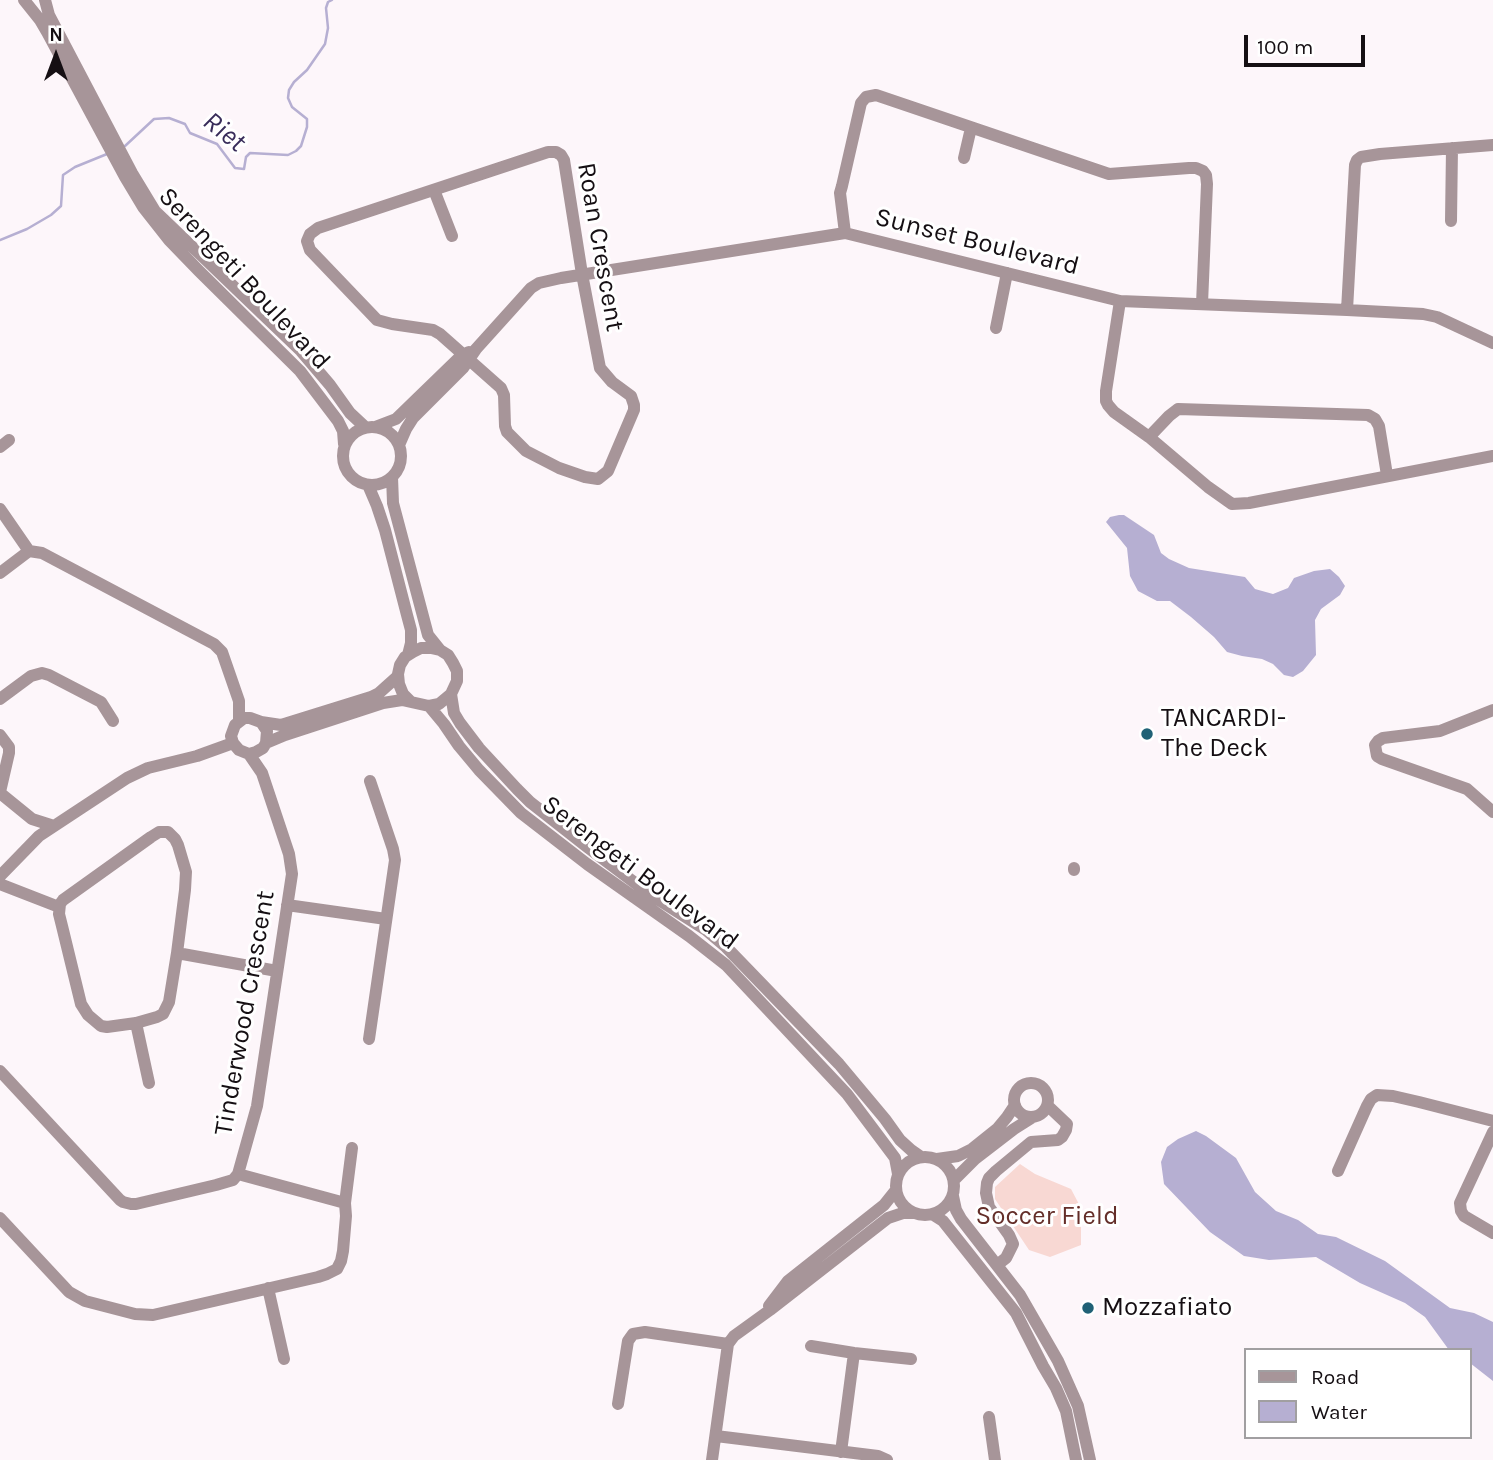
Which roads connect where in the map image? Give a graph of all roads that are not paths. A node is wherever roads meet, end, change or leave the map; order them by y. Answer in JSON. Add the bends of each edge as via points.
{"nodes":[{"id":1,"x":23,"y":0,"type":"edge"},
{"id":2,"x":45,"y":0,"type":"edge"},
{"id":3,"x":83,"y":89,"type":"junction"},
{"id":4,"x":971,"y":128,"type":"junction"},
{"id":5,"x":1493,"y":145,"type":"edge"},
{"id":6,"x":1452,"y":148,"type":"junction"},
{"id":7,"x":964,"y":158,"type":"dead end"},
{"id":8,"x":129,"y":175,"type":"junction"},
{"id":9,"x":434,"y":190,"type":"junction"},
{"id":10,"x":1451,"y":221,"type":"dead end"},
{"id":11,"x":845,"y":233,"type":"junction"},
{"id":12,"x":452,"y":236,"type":"dead end"},
{"id":13,"x":1007,"y":273,"type":"junction"},
{"id":14,"x":582,"y":274,"type":"junction"},
{"id":15,"x":1120,"y":301,"type":"junction"},
{"id":16,"x":1202,"y":304,"type":"junction"},
{"id":17,"x":1347,"y":310,"type":"junction"},
{"id":18,"x":996,"y":328,"type":"dead end"},
{"id":19,"x":1493,"y":343,"type":"edge"},
{"id":20,"x":466,"y":358,"type":"junction"},
{"id":21,"x":437,"y":387,"type":"junction"},
{"id":22,"x":370,"y":427,"type":"junction"},
{"id":23,"x":1149,"y":437,"type":"junction"},
{"id":24,"x":344,"y":444,"type":"junction"},
{"id":25,"x":399,"y":445,"type":"junction"},
{"id":26,"x":1493,"y":456,"type":"edge"},
{"id":27,"x":1387,"y":475,"type":"junction"},
{"id":28,"x":392,"y":477,"type":"junction"},
{"id":29,"x":368,"y":485,"type":"junction"},
{"id":30,"x":0,"y":509,"type":"edge"},
{"id":31,"x":29,"y":551,"type":"junction"},
{"id":32,"x":0,"y":573,"type":"edge"},
{"id":33,"x":440,"y":650,"type":"junction"},
{"id":34,"x":408,"y":655,"type":"junction"},
{"id":35,"x":398,"y":676,"type":"junction"},
{"id":36,"x":451,"y":694,"type":"junction"},
{"id":37,"x":0,"y":699,"type":"edge"},
{"id":38,"x":239,"y":701,"type":"junction"},
{"id":39,"x":410,"y":701,"type":"junction"},
{"id":40,"x":429,"y":706,"type":"junction"},
{"id":41,"x":1493,"y":710,"type":"edge"},
{"id":42,"x":323,"y":716,"type":"junction"},
{"id":43,"x":258,"y":720,"type":"junction"},
{"id":44,"x":113,"y":721,"type":"dead end"},
{"id":45,"x":239,"y":721,"type":"junction"},
{"id":46,"x":0,"y":735,"type":"edge"},
{"id":47,"x":233,"y":743,"type":"junction"},
{"id":48,"x":264,"y":745,"type":"junction"},
{"id":49,"x":249,"y":754,"type":"junction"},
{"id":50,"x":262,"y":773,"type":"junction"},
{"id":51,"x":370,"y":781,"type":"dead end"},
{"id":52,"x":0,"y":792,"type":"edge"},
{"id":53,"x":1493,"y":812,"type":"edge"},
{"id":54,"x":32,"y":819,"type":"junction"},
{"id":55,"x":54,"y":826,"type":"junction"},
{"id":56,"x":38,"y":836,"type":"junction"},
{"id":57,"x":0,"y":876,"type":"edge"},
{"id":58,"x":0,"y":884,"type":"edge"},
{"id":59,"x":287,"y":905,"type":"junction"},
{"id":60,"x":59,"y":907,"type":"junction"},
{"id":61,"x":386,"y":919,"type":"junction"},
{"id":62,"x":177,"y":953,"type":"junction"},
{"id":63,"x":276,"y":971,"type":"junction"},
{"id":64,"x":136,"y":1023,"type":"junction"},
{"id":65,"x":369,"y":1039,"type":"dead end"},
{"id":66,"x":0,"y":1071,"type":"edge"},
{"id":67,"x":149,"y":1083,"type":"dead end"},
{"id":68,"x":1015,"y":1105,"type":"junction"},
{"id":69,"x":1048,"y":1105,"type":"junction"},
{"id":70,"x":1033,"y":1117,"type":"junction"},
{"id":71,"x":1493,"y":1121,"type":"edge"},
{"id":72,"x":1493,"y":1132,"type":"edge"},
{"id":73,"x":352,"y":1148,"type":"dead end"},
{"id":74,"x":921,"y":1157,"type":"junction"},
{"id":75,"x":937,"y":1159,"type":"junction"},
{"id":76,"x":1338,"y":1171,"type":"dead end"},
{"id":77,"x":238,"y":1174,"type":"junction"},
{"id":78,"x":898,"y":1174,"type":"junction"},
{"id":79,"x":954,"y":1180,"type":"junction"},
{"id":80,"x":896,"y":1190,"type":"junction"},
{"id":81,"x":953,"y":1196,"type":"junction"},
{"id":82,"x":345,"y":1203,"type":"junction"},
{"id":83,"x":914,"y":1213,"type":"junction"},
{"id":84,"x":932,"y":1214,"type":"junction"},
{"id":85,"x":0,"y":1219,"type":"edge"},
{"id":86,"x":1493,"y":1233,"type":"edge"},
{"id":87,"x":824,"y":1260,"type":"junction"},
{"id":88,"x":997,"y":1265,"type":"junction"},
{"id":89,"x":268,"y":1288,"type":"junction"},
{"id":90,"x":728,"y":1344,"type":"junction"},
{"id":91,"x":811,"y":1346,"type":"dead end"},
{"id":92,"x":854,"y":1353,"type":"junction"},
{"id":93,"x":284,"y":1359,"type":"dead end"},
{"id":94,"x":911,"y":1359,"type":"dead end"},
{"id":95,"x":618,"y":1404,"type":"dead end"},
{"id":96,"x":989,"y":1417,"type":"dead end"},
{"id":97,"x":716,"y":1436,"type":"junction"},
{"id":98,"x":841,"y":1452,"type":"junction"},
{"id":99,"x":712,"y":1460,"type":"edge"},
{"id":100,"x":887,"y":1460,"type":"edge"},
{"id":101,"x":995,"y":1460,"type":"edge"},
{"id":102,"x":1076,"y":1460,"type":"edge"},
{"id":103,"x":1090,"y":1460,"type":"edge"}],
"edges":[{"from":1,"to":3,"type":"street","name":"Serengeti Boulevard"},
{"from":2,"to":3,"type":"street","name":"Serengeti Boulevard"},
{"from":3,"to":8,"type":"street","name":"Serengeti Boulevard"},
{"from":4,"to":7,"type":"street"},
{"from":4,"to":11,"type":"street","via":[[888,98],[866,97],[840,193]]},
{"from":4,"to":16,"type":"street","via":[[1109,174],[1203,171],[1207,184]]},
{"from":5,"to":6,"type":"street"},
{"from":6,"to":10,"type":"street"},
{"from":6,"to":17,"type":"street","via":[[1357,160]]},
{"from":8,"to":22,"type":"street","name":"Serengeti Boulevard","via":[[155,211],[301,351],[350,413]]},
{"from":8,"to":24,"type":"street","name":"Serengeti Boulevard","via":[[143,207],[169,240],[300,371],[338,421]]},
{"from":9,"to":12,"type":"street"},
{"from":9,"to":14,"type":"street","name":"Roan Crescent","via":[[556,152],[564,160]]},
{"from":9,"to":20,"type":"street","name":"Roan Crescent","via":[[318,228],[307,241],[310,250],[377,320],[433,330]]},
{"from":11,"to":13,"type":"street","name":"Sunset Boulevard"},
{"from":11,"to":14,"type":"street","name":"Sunset Boulevard"},
{"from":13,"to":15,"type":"street","name":"Sunset Boulevard"},
{"from":13,"to":18,"type":"street"},
{"from":14,"to":20,"type":"street","name":"Sunset Boulevard","via":[[546,280],[531,288]]},
{"from":14,"to":20,"type":"street","name":"Roan Crescent","via":[[600,368],[635,405],[603,476],[586,477],[526,452],[507,432],[501,388]]},
{"from":15,"to":16,"type":"street","name":"Sunset Boulevard"},
{"from":15,"to":23,"type":"street","via":[[1106,401]]},
{"from":16,"to":17,"type":"street","name":"Sunset Boulevard"},
{"from":17,"to":19,"type":"street","name":"Sunset Boulevard","via":[[1429,315]]},
{"from":20,"to":21,"type":"street"},
{"from":21,"to":22,"type":"street","via":[[396,419]]},
{"from":21,"to":25,"type":"street"},
{"from":22,"to":24,"type":"street","via":[[357,430]]},
{"from":22,"to":25,"type":"street","via":[[384,429]]},
{"from":23,"to":27,"type":"street","via":[[1232,504]]},
{"from":23,"to":27,"type":"street","via":[[1178,409],[1368,415],[1379,426]]},
{"from":24,"to":29,"type":"street","via":[[347,473]]},
{"from":25,"to":28,"type":"street","via":[[401,460]]},
{"from":26,"to":27,"type":"street"},
{"from":28,"to":29,"type":"street"},
{"from":28,"to":33,"type":"street","via":[[393,503],[428,635]]},
{"from":29,"to":34,"type":"street","via":[[385,530],[411,630]]},
{"from":30,"to":31,"type":"street"},
{"from":31,"to":32,"type":"street"},
{"from":31,"to":38,"type":"street","via":[[55,559],[214,645],[222,652]]},
{"from":33,"to":34,"type":"street","via":[[421,648]]},
{"from":33,"to":36,"type":"street","via":[[457,671]]},
{"from":34,"to":35,"type":"street"},
{"from":35,"to":39,"type":"street"},
{"from":35,"to":42,"type":"street","via":[[379,693]]},
{"from":36,"to":40,"type":"street"},
{"from":36,"to":74,"type":"street","name":"Serengeti Boulevard","via":[[460,723],[530,802],[726,947],[861,1088],[900,1140]]},
{"from":37,"to":44,"type":"street","via":[[37,673],[49,675],[100,702]]},
{"from":38,"to":43,"type":"street"},
{"from":38,"to":45,"type":"street"},
{"from":39,"to":40,"type":"street"},
{"from":39,"to":42,"type":"street"},
{"from":40,"to":78,"type":"street","name":"Serengeti Boulevard","via":[[472,762],[522,813],[726,965],[847,1094],[895,1157]]},
{"from":41,"to":53,"type":"street","via":[[1440,731],[1383,738],[1375,746],[1382,759],[1467,789]]},
{"from":42,"to":43,"type":"street","via":[[281,725]]},
{"from":42,"to":48,"type":"street"},
{"from":43,"to":45,"type":"street"},
{"from":43,"to":48,"type":"street","via":[[267,731]]},
{"from":45,"to":47,"type":"street","via":[[232,730]]},
{"from":46,"to":52,"type":"street","via":[[9,747]]},
{"from":47,"to":49,"type":"street"},
{"from":47,"to":55,"type":"street","via":[[148,768]]},
{"from":48,"to":49,"type":"street"},
{"from":48,"to":50,"type":"street","name":"Tinderwood Crescent"},
{"from":49,"to":50,"type":"street","name":"Tinderwood Crescent"},
{"from":50,"to":59,"type":"street","name":"Tinderwood Crescent","via":[[291,862]]},
{"from":51,"to":61,"type":"street","via":[[395,860]]},
{"from":52,"to":54,"type":"street"},
{"from":54,"to":55,"type":"street"},
{"from":54,"to":56,"type":"street"},
{"from":55,"to":56,"type":"street"},
{"from":56,"to":57,"type":"street"},
{"from":58,"to":60,"type":"street"},
{"from":59,"to":61,"type":"street"},
{"from":59,"to":63,"type":"street","name":"Tinderwood Crescent"},
{"from":60,"to":62,"type":"street","via":[[151,837],[168,832],[178,845],[186,872]]},
{"from":60,"to":64,"type":"street","via":[[78,994],[88,1015],[107,1027]]},
{"from":61,"to":65,"type":"street"},
{"from":62,"to":63,"type":"street"},
{"from":62,"to":64,"type":"street","via":[[166,1010]]},
{"from":63,"to":77,"type":"street","name":"Tinderwood Crescent","via":[[257,1106]]},
{"from":64,"to":67,"type":"street"},
{"from":66,"to":77,"type":"street","name":"Tinderwood Crescent","via":[[123,1202],[135,1204],[216,1185]]},
{"from":68,"to":69,"type":"street","via":[[1016,1092],[1029,1083],[1044,1089]]},
{"from":68,"to":70,"type":"street","via":[[1023,1116]]},
{"from":68,"to":75,"type":"street","via":[[997,1129],[972,1149]]},
{"from":69,"to":70,"type":"street"},
{"from":69,"to":88,"type":"street","via":[[1067,1124],[1062,1137],[1031,1142],[987,1183],[989,1206],[1013,1244]]},
{"from":70,"to":79,"type":"street","via":[[975,1158]]},
{"from":71,"to":76,"type":"street","via":[[1377,1095],[1367,1106]]},
{"from":72,"to":86,"type":"street","via":[[1460,1203],[1464,1216]]},
{"from":73,"to":82,"type":"street"},
{"from":74,"to":75,"type":"street"},
{"from":74,"to":78,"type":"street","via":[[910,1160]]},
{"from":75,"to":79,"type":"street"},
{"from":77,"to":82,"type":"street"},
{"from":78,"to":80,"type":"street"},
{"from":79,"to":81,"type":"street"},
{"from":80,"to":83,"type":"street","via":[[901,1203]]},
{"from":80,"to":87,"type":"street"},
{"from":81,"to":84,"type":"street","via":[[946,1207]]},
{"from":81,"to":88,"type":"street","via":[[961,1219]]},
{"from":82,"to":89,"type":"street","via":[[343,1251],[337,1269]]},
{"from":83,"to":84,"type":"street"},
{"from":83,"to":87,"type":"street","via":[[888,1218]]},
{"from":84,"to":102,"type":"street","via":[[943,1221],[1016,1313],[1061,1399]]},
{"from":85,"to":89,"type":"street","via":[[69,1292],[85,1301],[153,1315]]},
{"from":87,"to":90,"type":"street"},
{"from":88,"to":103,"type":"street","via":[[1020,1295],[1070,1386]]},
{"from":89,"to":93,"type":"street"},
{"from":90,"to":95,"type":"street","via":[[633,1334]]},
{"from":90,"to":97,"type":"street"},
{"from":91,"to":92,"type":"street"},
{"from":92,"to":94,"type":"street"},
{"from":92,"to":98,"type":"street"},
{"from":96,"to":101,"type":"street"},
{"from":97,"to":98,"type":"street"},
{"from":97,"to":99,"type":"street"},
{"from":98,"to":100,"type":"street"}]}
